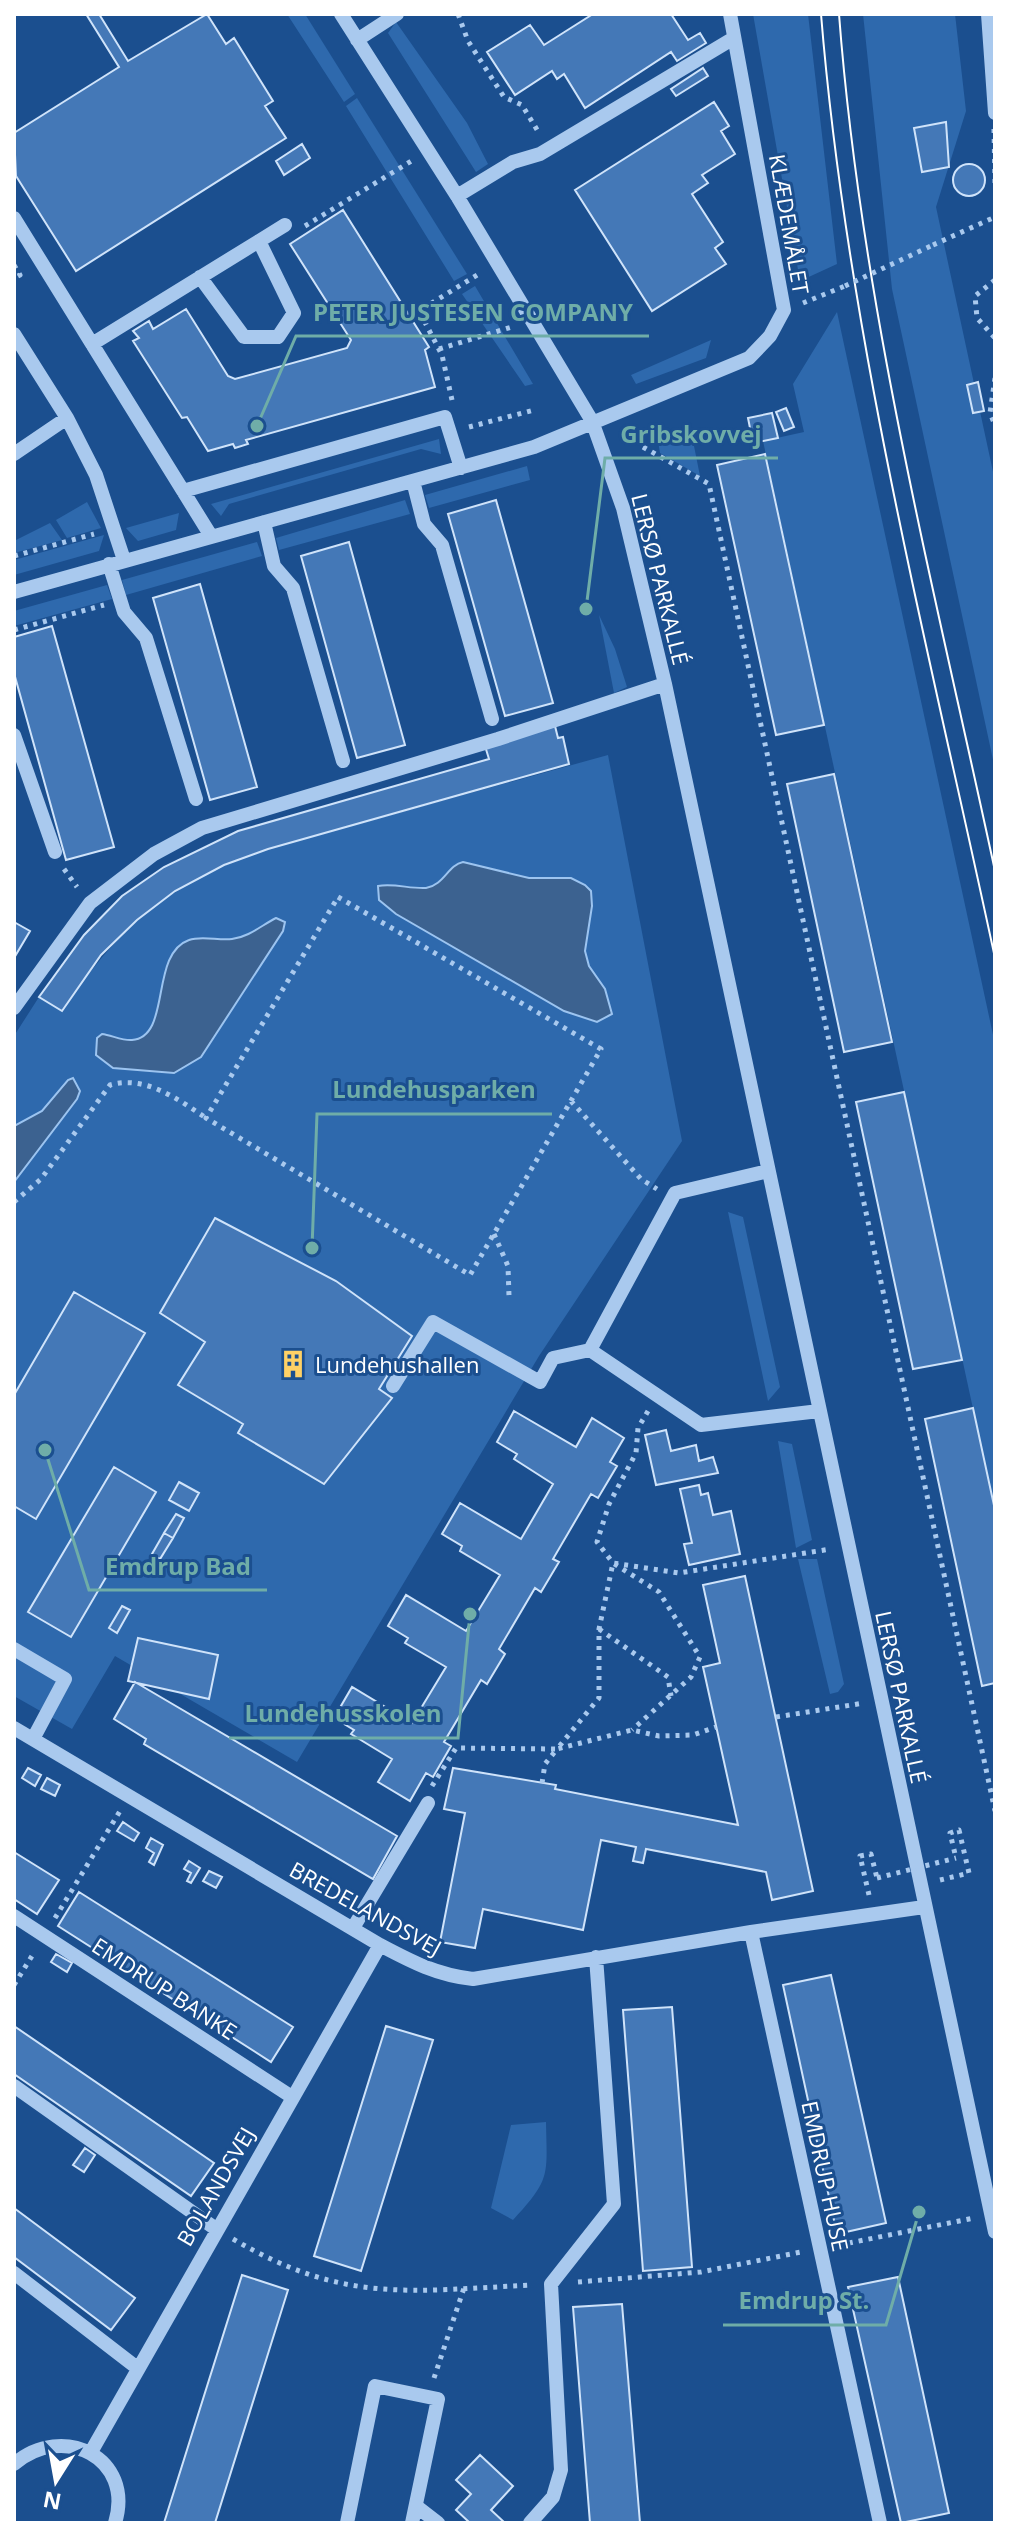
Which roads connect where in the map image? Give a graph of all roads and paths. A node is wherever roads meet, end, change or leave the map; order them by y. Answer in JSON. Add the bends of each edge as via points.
{"nodes":[{"id":1,"x":341,"y":14,"type":"edge"},
{"id":2,"x":397,"y":14,"type":"edge"},
{"id":3,"x":458,"y":14,"type":"edge"},
{"id":4,"x":730,"y":14,"type":"edge"},
{"id":5,"x":988,"y":14,"type":"edge"},
{"id":6,"x":734,"y":38,"type":"junction"},
{"id":7,"x":357,"y":40,"type":"junction"},
{"id":8,"x":995,"y":113,"type":"edge"},
{"id":9,"x":995,"y":121,"type":"edge"},
{"id":10,"x":548,"y":149,"type":"junction"},
{"id":11,"x":427,"y":151,"type":"junction"},
{"id":12,"x":995,"y":184,"type":"edge"},
{"id":13,"x":457,"y":196,"type":"junction"},
{"id":14,"x":995,"y":217,"type":"edge"},
{"id":15,"x":14,"y":218,"type":"edge"},
{"id":16,"x":285,"y":225,"type":"joint"},
{"id":17,"x":259,"y":241,"type":"junction"},
{"id":18,"x":497,"y":263,"type":"junction"},
{"id":19,"x":14,"y":265,"type":"edge"},
{"id":20,"x":200,"y":277,"type":"junction"},
{"id":21,"x":14,"y":278,"type":"edge"},
{"id":22,"x":995,"y":280,"type":"edge"},
{"id":23,"x":808,"y":301,"type":"dead end"},
{"id":24,"x":532,"y":321,"type":"junction"},
{"id":25,"x":14,"y":334,"type":"edge"},
{"id":26,"x":995,"y":338,"type":"edge"},
{"id":27,"x":92,"y":344,"type":"junction"},
{"id":28,"x":439,"y":349,"type":"junction"},
{"id":29,"x":995,"y":378,"type":"edge"},
{"id":30,"x":456,"y":414,"type":"dead end"},
{"id":31,"x":67,"y":418,"type":"junction"},
{"id":32,"x":592,"y":421,"type":"junction"},
{"id":33,"x":995,"y":425,"type":"edge"},
{"id":34,"x":643,"y":447,"type":"dead end"},
{"id":35,"x":14,"y":454,"type":"edge"},
{"id":36,"x":461,"y":468,"type":"junction"},
{"id":37,"x":413,"y":481,"type":"junction"},
{"id":38,"x":183,"y":491,"type":"junction"},
{"id":39,"x":264,"y":522,"type":"junction"},
{"id":40,"x":114,"y":528,"type":"junction"},
{"id":41,"x":211,"y":536,"type":"junction"},
{"id":42,"x":14,"y":556,"type":"edge"},
{"id":43,"x":124,"y":560,"type":"junction"},
{"id":44,"x":109,"y":564,"type":"junction"},
{"id":45,"x":14,"y":592,"type":"edge"},
{"id":46,"x":120,"y":600,"type":"junction"},
{"id":47,"x":14,"y":630,"type":"edge"},
{"id":48,"x":665,"y":684,"type":"junction"},
{"id":49,"x":492,"y":719,"type":"dead end"},
{"id":50,"x":14,"y":735,"type":"edge"},
{"id":51,"x":343,"y":761,"type":"dead end"},
{"id":52,"x":196,"y":799,"type":"dead end"},
{"id":53,"x":57,"y":857,"type":"joint"},
{"id":54,"x":90,"y":903,"type":"junction"},
{"id":55,"x":14,"y":1008,"type":"edge"},
{"id":56,"x":571,"y":1101,"type":"junction"},
{"id":57,"x":206,"y":1118,"type":"junction"},
{"id":58,"x":768,"y":1171,"type":"junction"},
{"id":59,"x":672,"y":1198,"type":"junction"},
{"id":60,"x":14,"y":1202,"type":"edge"},
{"id":61,"x":494,"y":1234,"type":"junction"},
{"id":62,"x":509,"y":1296,"type":"dead end"},
{"id":63,"x":590,"y":1350,"type":"junction"},
{"id":64,"x":393,"y":1386,"type":"dead end"},
{"id":65,"x":657,"y":1396,"type":"junction"},
{"id":66,"x":819,"y":1411,"type":"junction"},
{"id":67,"x":848,"y":1547,"type":"junction"},
{"id":68,"x":613,"y":1563,"type":"junction"},
{"id":69,"x":599,"y":1629,"type":"junction"},
{"id":70,"x":14,"y":1649,"type":"edge"},
{"id":71,"x":671,"y":1697,"type":"junction"},
{"id":72,"x":881,"y":1701,"type":"junction"},
{"id":73,"x":776,"y":1717,"type":"dead end"},
{"id":74,"x":716,"y":1727,"type":"dead end"},
{"id":75,"x":14,"y":1728,"type":"edge"},
{"id":76,"x":632,"y":1730,"type":"junction"},
{"id":77,"x":33,"y":1739,"type":"junction"},
{"id":78,"x":557,"y":1749,"type":"junction"},
{"id":79,"x":542,"y":1783,"type":"dead end"},
{"id":80,"x":129,"y":1796,"type":"junction"},
{"id":81,"x":428,"y":1803,"type":"joint"},
{"id":82,"x":995,"y":1811,"type":"edge"},
{"id":83,"x":866,"y":1881,"type":"dead end"},
{"id":84,"x":920,"y":1884,"type":"junction"},
{"id":85,"x":924,"y":1907,"type":"junction"},
{"id":86,"x":14,"y":1916,"type":"edge"},
{"id":87,"x":353,"y":1928,"type":"junction"},
{"id":88,"x":751,"y":1932,"type":"junction"},
{"id":89,"x":45,"y":1935,"type":"junction"},
{"id":90,"x":380,"y":1945,"type":"junction"},
{"id":91,"x":596,"y":1957,"type":"junction"},
{"id":92,"x":14,"y":1985,"type":"edge"},
{"id":93,"x":14,"y":2086,"type":"edge"},
{"id":94,"x":292,"y":2097,"type":"junction"},
{"id":95,"x":991,"y":2215,"type":"junction"},
{"id":96,"x":216,"y":2229,"type":"junction"},
{"id":97,"x":995,"y":2232,"type":"edge"},
{"id":98,"x":819,"y":2249,"type":"junction"},
{"id":99,"x":14,"y":2273,"type":"edge"},
{"id":100,"x":551,"y":2284,"type":"junction"},
{"id":101,"x":464,"y":2288,"type":"junction"},
{"id":102,"x":136,"y":2367,"type":"junction"},
{"id":103,"x":428,"y":2397,"type":"junction"},
{"id":104,"x":91,"y":2452,"type":"junction"},
{"id":105,"x":14,"y":2464,"type":"edge"},
{"id":106,"x":416,"y":2506,"type":"junction"},
{"id":107,"x":115,"y":2523,"type":"edge"},
{"id":108,"x":347,"y":2523,"type":"edge"},
{"id":109,"x":412,"y":2523,"type":"edge"},
{"id":110,"x":438,"y":2523,"type":"edge"},
{"id":111,"x":530,"y":2523,"type":"edge"},
{"id":112,"x":880,"y":2523,"type":"edge"}],
"edges":[{"from":1,"to":7,"type":"street","name":"LERSØ PARKALLÉ"},
{"from":2,"to":7,"type":"street"},
{"from":3,"to":10,"type":"path","via":[[468,41],[504,97],[522,105]]},
{"from":4,"to":6,"type":"street","name":"KLÆDEMÅLET"},
{"from":5,"to":8,"type":"street"},
{"from":6,"to":10,"type":"street"},
{"from":6,"to":32,"type":"street","name":"KLÆDEMÅLET","via":[[784,310],[770,336],[749,358]]},
{"from":7,"to":11,"type":"street","name":"LERSØ PARKALLÉ"},
{"from":9,"to":12,"type":"path"},
{"from":10,"to":13,"type":"street","via":[[513,162]]},
{"from":11,"to":13,"type":"street","name":"LERSØ PARKALLÉ"},
{"from":11,"to":16,"type":"path","via":[[302,228]]},
{"from":13,"to":18,"type":"street","name":"LERSØ PARKALLÉ"},
{"from":14,"to":23,"type":"path","bridge":true},
{"from":15,"to":27,"type":"street"},
{"from":16,"to":17,"type":"street"},
{"from":17,"to":20,"type":"street"},
{"from":17,"to":20,"type":"street","via":[[294,313],[278,337],[244,337]]},
{"from":18,"to":24,"type":"street","name":"LERSØ PARKALLÉ"},
{"from":18,"to":28,"type":"path","via":[[419,311]]},
{"from":19,"to":21,"type":"path","via":[[20,275]]},
{"from":20,"to":27,"type":"street"},
{"from":22,"to":26,"type":"path","via":[[975,296],[977,318]]},
{"from":24,"to":28,"type":"path"},
{"from":24,"to":32,"type":"street","name":"LERSØ PARKALLÉ"},
{"from":25,"to":31,"type":"street"},
{"from":27,"to":38,"type":"street"},
{"from":28,"to":30,"type":"path"},
{"from":29,"to":33,"type":"path","via":[[990,413]]},
{"from":31,"to":35,"type":"street"},
{"from":31,"to":40,"type":"street","via":[[96,475]]},
{"from":32,"to":36,"type":"street","name":"KLÆDEMÅLET","via":[[534,447]]},
{"from":32,"to":48,"type":"street","name":"LERSØ PARKALLÉ","via":[[623,508]]},
{"from":34,"to":82,"type":"path","via":[[709,484]]},
{"from":36,"to":37,"type":"street","name":"KLÆDEMÅLET"},
{"from":36,"to":38,"type":"street","via":[[445,417]]},
{"from":37,"to":39,"type":"street","name":"KLÆDEMÅLET"},
{"from":37,"to":49,"type":"street","via":[[424,524],[442,545]]},
{"from":38,"to":41,"type":"street"},
{"from":39,"to":41,"type":"street","name":"KLÆDEMÅLET"},
{"from":39,"to":51,"type":"street","via":[[274,566],[293,588]]},
{"from":40,"to":42,"type":"path"},
{"from":40,"to":43,"type":"street"},
{"from":41,"to":43,"type":"street","name":"KLÆDEMÅLET"},
{"from":43,"to":44,"type":"street","name":"KLÆDEMÅLET"},
{"from":44,"to":45,"type":"street","name":"KLÆDEMÅLET"},
{"from":44,"to":46,"type":"street"},
{"from":46,"to":47,"type":"path"},
{"from":46,"to":52,"type":"street","via":[[146,638]]},
{"from":48,"to":54,"type":"street","via":[[202,828],[154,854]]},
{"from":48,"to":58,"type":"street","name":"LERSØ PARKALLÉ"},
{"from":50,"to":53,"type":"street"},
{"from":53,"to":54,"type":"path"},
{"from":54,"to":55,"type":"street"},
{"from":56,"to":57,"type":"path","via":[[601,1049],[338,897]]},
{"from":56,"to":59,"type":"path","via":[[641,1179]]},
{"from":56,"to":61,"type":"path"},
{"from":57,"to":60,"type":"path","via":[[148,1085],[110,1085],[41,1179]]},
{"from":57,"to":61,"type":"path","via":[[470,1275]]},
{"from":58,"to":59,"type":"street","via":[[675,1193]]},
{"from":58,"to":66,"type":"street","name":"LERSØ PARKALLÉ"},
{"from":59,"to":63,"type":"street"},
{"from":61,"to":62,"type":"path","via":[[508,1266]]},
{"from":63,"to":64,"type":"street","via":[[553,1358],[540,1382],[433,1322]]},
{"from":63,"to":65,"type":"street"},
{"from":65,"to":66,"type":"street","via":[[701,1425]]},
{"from":65,"to":68,"type":"path","via":[[638,1428],[636,1453],[609,1504],[597,1542]]},
{"from":66,"to":67,"type":"street","name":"LERSØ PARKALLÉ"},
{"from":67,"to":68,"type":"path","via":[[679,1573]]},
{"from":67,"to":72,"type":"street","name":"LERSØ PARKALLÉ"},
{"from":68,"to":69,"type":"path"},
{"from":68,"to":71,"type":"path","via":[[659,1592],[700,1657],[691,1677]]},
{"from":69,"to":71,"type":"path","via":[[668,1677]]},
{"from":69,"to":78,"type":"path","via":[[599,1698]]},
{"from":70,"to":77,"type":"street","via":[[65,1679]]},
{"from":71,"to":76,"type":"path"},
{"from":72,"to":73,"type":"path"},
{"from":72,"to":84,"type":"street","name":"LERSØ PARKALLÉ"},
{"from":74,"to":76,"type":"path","via":[[670,1736]]},
{"from":75,"to":77,"type":"street","name":"BREDELANDSVEJ"},
{"from":76,"to":78,"type":"path"},
{"from":77,"to":80,"type":"street","name":"BREDELANDSVEJ"},
{"from":78,"to":79,"type":"path","via":[[545,1764]]},
{"from":78,"to":81,"type":"path","via":[[456,1748],[424,1799]]},
{"from":80,"to":87,"type":"street","name":"BREDELANDSVEJ"},
{"from":80,"to":89,"type":"path"},
{"from":81,"to":87,"type":"street"},
{"from":83,"to":84,"type":"path","bridge":true,"via":[[860,1856],[871,1854],[877,1878],[956,1858],[950,1833],[959,1830],[969,1873]]},
{"from":84,"to":85,"type":"street","name":"LERSØ PARKALLÉ"},
{"from":85,"to":88,"type":"street","name":"BREDELANDSVEJ"},
{"from":85,"to":95,"type":"street","name":"LERSØ PARKALLÉ"},
{"from":86,"to":89,"type":"street","name":"EMDRUP BANKE"},
{"from":87,"to":90,"type":"street","name":"BREDELANDSVEJ"},
{"from":88,"to":91,"type":"street","name":"BREDELANDSVEJ"},
{"from":88,"to":98,"type":"street","name":"EMDRUP HUSE"},
{"from":89,"to":92,"type":"path"},
{"from":89,"to":94,"type":"street","name":"EMDRUP BANKE"},
{"from":90,"to":91,"type":"street","name":"BREDELANDSVEJ","via":[[427,1970],[473,1979]]},
{"from":90,"to":94,"type":"street","name":"BOLANDSVEJ"},
{"from":91,"to":100,"type":"street","via":[[614,2204]]},
{"from":93,"to":96,"type":"street"},
{"from":94,"to":96,"type":"street","name":"BOLANDSVEJ"},
{"from":95,"to":97,"type":"street","name":"LERSØ PARKALLÉ"},
{"from":95,"to":98,"type":"path"},
{"from":96,"to":101,"type":"path","via":[[266,2259],[347,2287],[399,2292]]},
{"from":96,"to":102,"type":"street","name":"BOLANDSVEJ"},
{"from":98,"to":100,"type":"path","via":[[701,2272]]},
{"from":98,"to":112,"type":"street","name":"EMDRUP HUSE"},
{"from":99,"to":102,"type":"street"},
{"from":100,"to":101,"type":"path"},
{"from":100,"to":111,"type":"street","via":[[561,2470],[553,2497]]},
{"from":101,"to":103,"type":"path"},
{"from":102,"to":104,"type":"street","name":"BOLANDSVEJ"},
{"from":103,"to":106,"type":"street","via":[[438,2399]]},
{"from":103,"to":108,"type":"street","via":[[375,2386]]},
{"from":104,"to":105,"type":"street","via":[[71,2444],[49,2444],[28,2451]]},
{"from":104,"to":107,"type":"street","via":[[117,2487]]},
{"from":106,"to":109,"type":"street"},
{"from":106,"to":110,"type":"street"}]}
